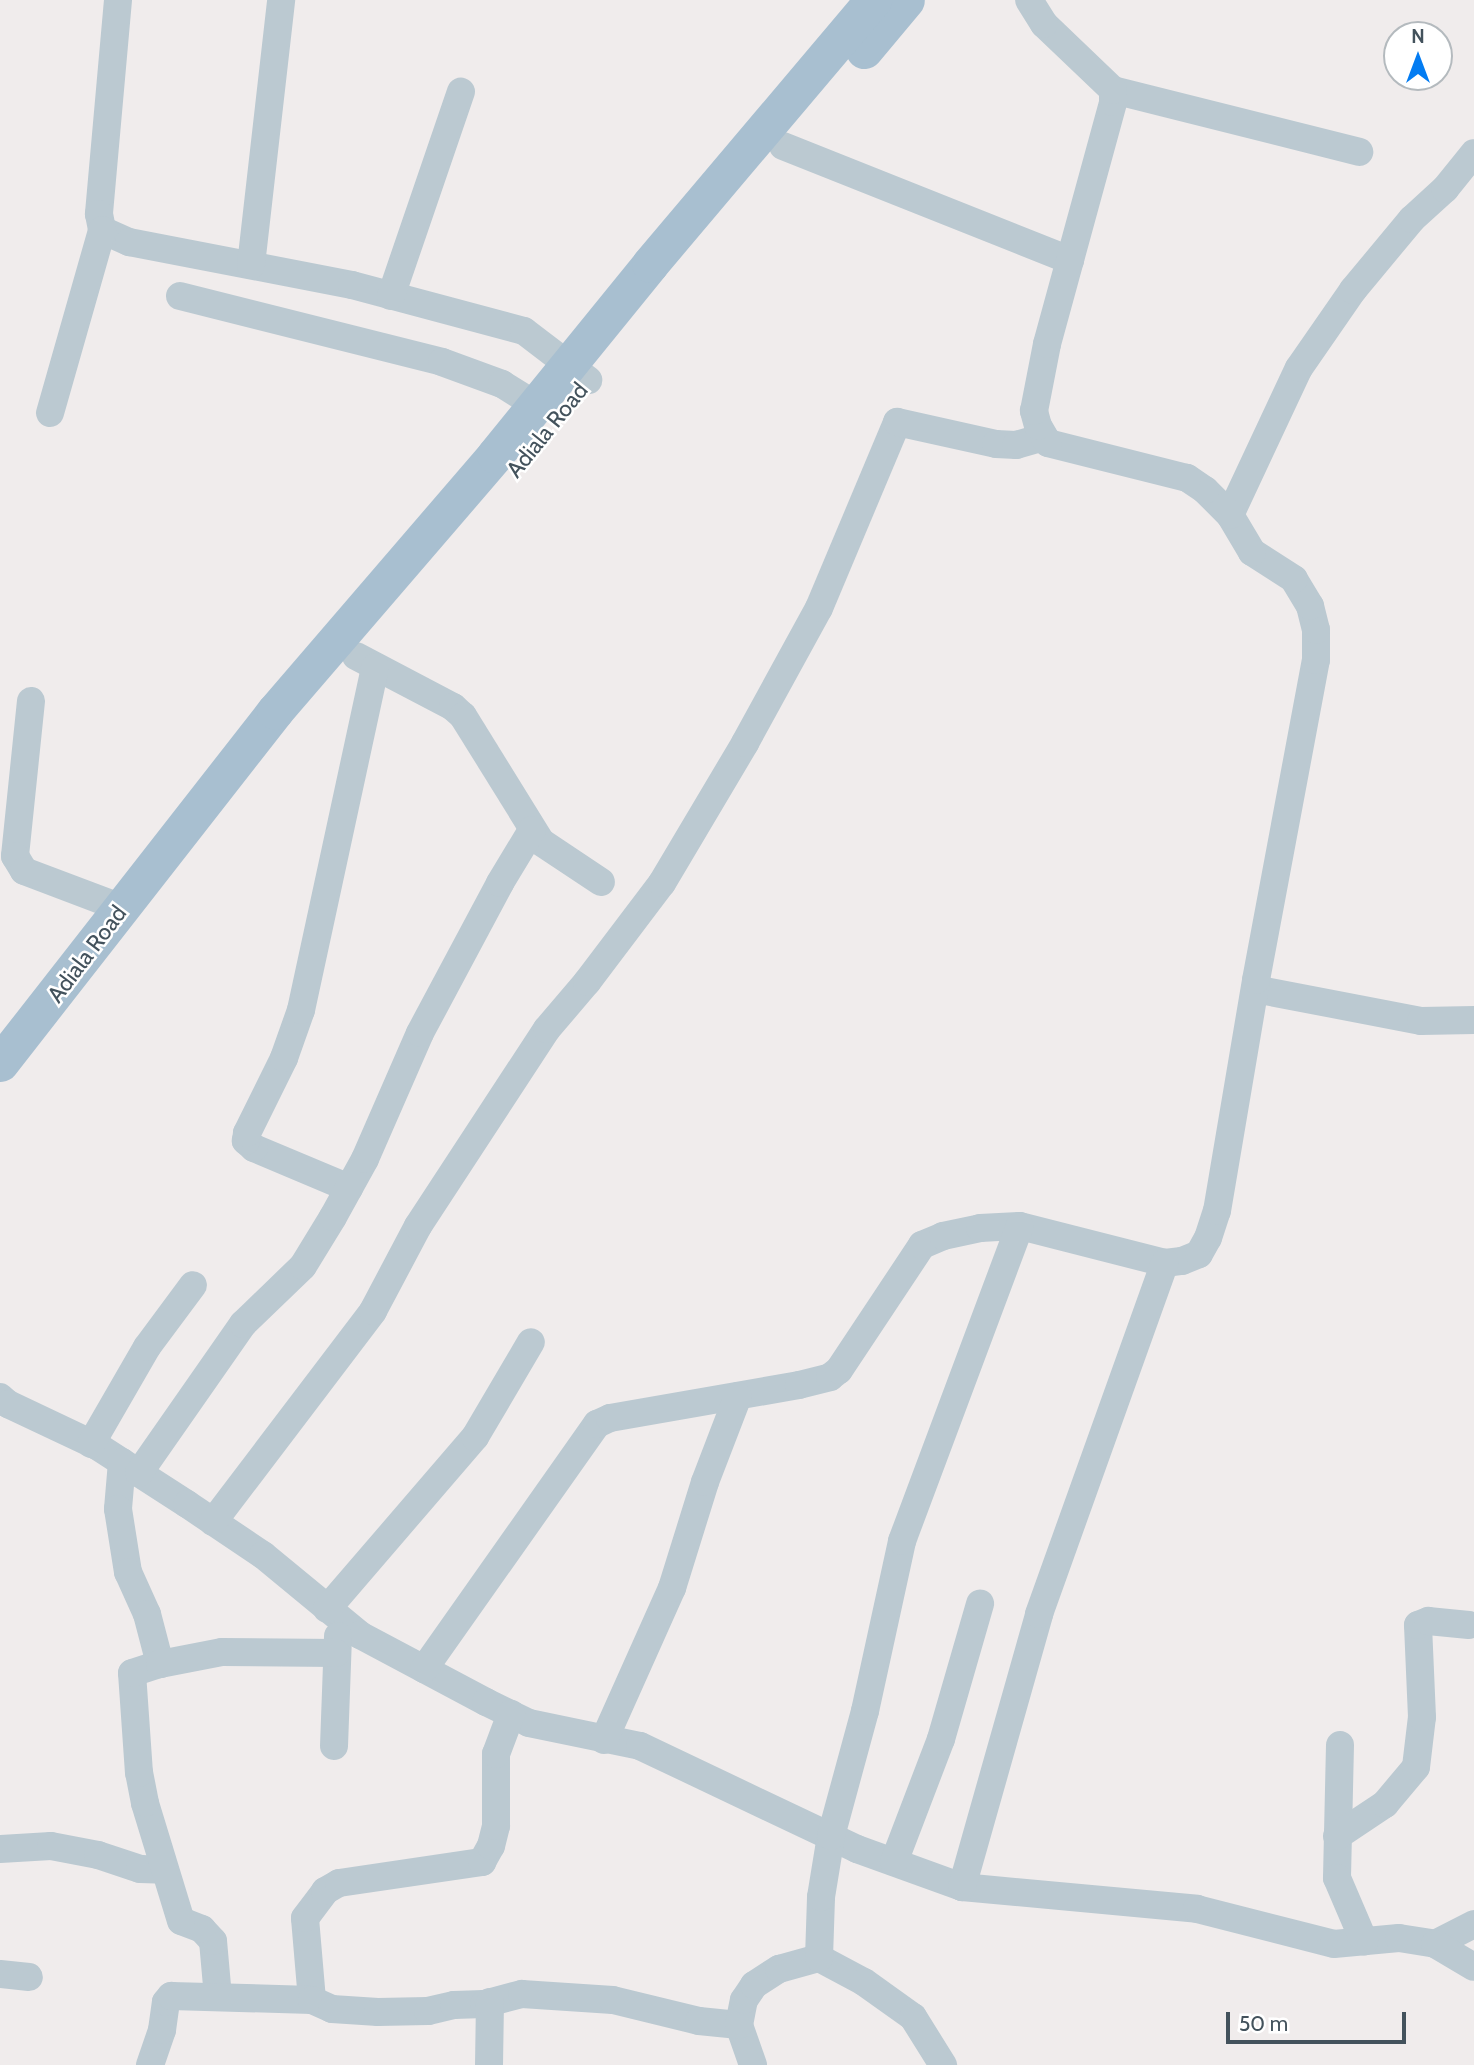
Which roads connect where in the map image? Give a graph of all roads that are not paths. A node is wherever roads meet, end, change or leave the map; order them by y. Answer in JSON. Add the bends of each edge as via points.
{"nodes":[{"id":1,"x":118,"y":0,"type":"edge"},
{"id":2,"x":281,"y":0,"type":"edge"},
{"id":3,"x":873,"y":0,"type":"edge"},
{"id":4,"x":906,"y":0,"type":"edge"},
{"id":5,"x":1029,"y":0,"type":"edge"},
{"id":6,"x":1113,"y":90,"type":"junction"},
{"id":7,"x":461,"y":92,"type":"dead end"},
{"id":8,"x":783,"y":146,"type":"junction"},
{"id":9,"x":1359,"y":152,"type":"dead end"},
{"id":10,"x":1474,"y":153,"type":"edge"},
{"id":11,"x":102,"y":230,"type":"junction"},
{"id":12,"x":1070,"y":260,"type":"junction"},
{"id":13,"x":251,"y":265,"type":"junction"},
{"id":14,"x":180,"y":296,"type":"dead end"},
{"id":15,"x":391,"y":296,"type":"junction"},
{"id":16,"x":578,"y":372,"type":"junction"},
{"id":17,"x":536,"y":405,"type":"junction"},
{"id":18,"x":50,"y":413,"type":"dead end"},
{"id":19,"x":1045,"y":437,"type":"junction"},
{"id":20,"x":1230,"y":516,"type":"junction"},
{"id":21,"x":365,"y":661,"type":"junction"},
{"id":22,"x":31,"y":701,"type":"dead end"},
{"id":23,"x":532,"y":831,"type":"junction"},
{"id":24,"x":171,"y":844,"type":"junction"},
{"id":25,"x":601,"y":881,"type":"dead end"},
{"id":26,"x":122,"y":908,"type":"junction"},
{"id":27,"x":1255,"y":989,"type":"junction"},
{"id":28,"x":1474,"y":1020,"type":"edge"},
{"id":29,"x":0,"y":1062,"type":"edge"},
{"id":30,"x":349,"y":1188,"type":"junction"},
{"id":31,"x":1020,"y":1226,"type":"junction"},
{"id":32,"x":1165,"y":1263,"type":"junction"},
{"id":33,"x":193,"y":1285,"type":"dead end"},
{"id":34,"x":531,"y":1342,"type":"dead end"},
{"id":35,"x":738,"y":1396,"type":"junction"},
{"id":36,"x":0,"y":1397,"type":"edge"},
{"id":37,"x":90,"y":1444,"type":"junction"},
{"id":38,"x":130,"y":1468,"type":"junction"},
{"id":39,"x":213,"y":1522,"type":"junction"},
{"id":40,"x":980,"y":1604,"type":"dead end"},
{"id":41,"x":334,"y":1614,"type":"junction"},
{"id":42,"x":1469,"y":1625,"type":"dead end"},
{"id":43,"x":336,"y":1653,"type":"junction"},
{"id":44,"x":160,"y":1664,"type":"junction"},
{"id":45,"x":424,"y":1669,"type":"junction"},
{"id":46,"x":511,"y":1714,"type":"junction"},
{"id":47,"x":604,"y":1740,"type":"junction"},
{"id":48,"x":334,"y":1745,"type":"dead end"},
{"id":49,"x":1340,"y":1745,"type":"dead end"},
{"id":50,"x":831,"y":1836,"type":"junction"},
{"id":51,"x":1337,"y":1836,"type":"junction"},
{"id":52,"x":0,"y":1849,"type":"edge"},
{"id":53,"x":894,"y":1862,"type":"junction"},
{"id":54,"x":164,"y":1870,"type":"junction"},
{"id":55,"x":962,"y":1888,"type":"junction"},
{"id":56,"x":1474,"y":1924,"type":"edge"},
{"id":57,"x":1364,"y":1941,"type":"junction"},
{"id":58,"x":1435,"y":1944,"type":"junction"},
{"id":59,"x":819,"y":1958,"type":"junction"},
{"id":60,"x":1474,"y":1967,"type":"edge"},
{"id":61,"x":0,"y":1974,"type":"edge"},
{"id":62,"x":29,"y":1977,"type":"dead end"},
{"id":63,"x":218,"y":1997,"type":"junction"},
{"id":64,"x":312,"y":2000,"type":"junction"},
{"id":65,"x":491,"y":2001,"type":"junction"},
{"id":66,"x":739,"y":2025,"type":"junction"},
{"id":67,"x":150,"y":2065,"type":"edge"},
{"id":68,"x":489,"y":2065,"type":"edge"},
{"id":69,"x":753,"y":2065,"type":"edge"},
{"id":70,"x":943,"y":2065,"type":"edge"}],
"edges":[{"from":1,"to":11,"type":"street","via":[[99,215]]},
{"from":2,"to":13,"type":"street"},
{"from":3,"to":16,"type":"main road","name":"Adiala Road"},
{"from":4,"to":8,"type":"main road","name":"Adiala Road"},
{"from":5,"to":6,"type":"street","via":[[1044,24]]},
{"from":6,"to":9,"type":"street"},
{"from":6,"to":12,"type":"street"},
{"from":7,"to":15,"type":"street"},
{"from":8,"to":12,"type":"street"},
{"from":8,"to":16,"type":"main road","name":"Adiala Road"},
{"from":10,"to":20,"type":"street","via":[[1353,290],[1299,368]]},
{"from":11,"to":13,"type":"street","via":[[129,242]]},
{"from":11,"to":18,"type":"street"},
{"from":12,"to":19,"type":"street","via":[[1034,411]]},
{"from":13,"to":15,"type":"street"},
{"from":14,"to":17,"type":"street","via":[[442,362],[502,384]]},
{"from":15,"to":16,"type":"street","via":[[524,331]]},
{"from":16,"to":17,"type":"main road","name":"Adiala Road"},
{"from":16,"to":21,"type":"main road","name":"Adiala Road"},
{"from":17,"to":24,"type":"main road","name":"Adiala Road","via":[[275,711]]},
{"from":19,"to":20,"type":"street","via":[[1048,443],[1187,478]]},
{"from":19,"to":39,"type":"street","via":[[1016,445],[996,444],[897,422],[819,608],[662,883],[547,1029],[418,1226],[373,1311]]},
{"from":20,"to":27,"type":"street","via":[[1252,552],[1294,579],[1310,606],[1317,645]]},
{"from":21,"to":23,"type":"street","via":[[463,716]]},
{"from":21,"to":24,"type":"main road","name":"Adiala Road"},
{"from":21,"to":30,"type":"street","via":[[301,1010],[246,1142]]},
{"from":22,"to":26,"type":"street","via":[[15,856],[24,871]]},
{"from":23,"to":25,"type":"street","via":[[541,842]]},
{"from":23,"to":30,"type":"street","via":[[420,1033]]},
{"from":24,"to":26,"type":"main road","name":"Adiala Road"},
{"from":26,"to":29,"type":"main road","name":"Adiala Road"},
{"from":27,"to":28,"type":"street","via":[[1421,1021]]},
{"from":27,"to":32,"type":"street","via":[[1217,1211],[1199,1254]]},
{"from":30,"to":38,"type":"street","via":[[303,1266],[243,1324]]},
{"from":31,"to":32,"type":"street"},
{"from":31,"to":35,"type":"street","via":[[980,1228],[922,1245],[839,1370],[799,1385]]},
{"from":31,"to":50,"type":"street","via":[[902,1541],[865,1711]]},
{"from":32,"to":55,"type":"street","via":[[1039,1614]]},
{"from":33,"to":37,"type":"street","via":[[147,1347]]},
{"from":34,"to":41,"type":"street","via":[[475,1437]]},
{"from":35,"to":45,"type":"street","via":[[597,1424]]},
{"from":35,"to":47,"type":"street","via":[[672,1588]]},
{"from":36,"to":37,"type":"street"},
{"from":37,"to":38,"type":"street"},
{"from":38,"to":39,"type":"street"},
{"from":38,"to":44,"type":"street","via":[[118,1509],[128,1573],[147,1614]]},
{"from":39,"to":41,"type":"street","via":[[263,1555]]},
{"from":40,"to":53,"type":"street","via":[[941,1739]]},
{"from":41,"to":43,"type":"street"},
{"from":41,"to":45,"type":"street","via":[[360,1636]]},
{"from":42,"to":51,"type":"street","via":[[1428,1621],[1418,1625],[1422,1717],[1416,1767],[1385,1804]]},
{"from":43,"to":44,"type":"street","via":[[222,1652]]},
{"from":43,"to":48,"type":"street"},
{"from":44,"to":54,"type":"street","via":[[132,1673],[130,1681],[139,1773]]},
{"from":45,"to":46,"type":"street"},
{"from":46,"to":47,"type":"street","via":[[529,1723]]},
{"from":46,"to":64,"type":"street","via":[[495,1754],[496,1826],[482,1862],[339,1883],[326,1891],[305,1918]]},
{"from":47,"to":50,"type":"street","via":[[639,1745]]},
{"from":49,"to":51,"type":"street"},
{"from":50,"to":53,"type":"street"},
{"from":50,"to":59,"type":"street","via":[[821,1897]]},
{"from":51,"to":57,"type":"street","via":[[1337,1878]]},
{"from":52,"to":54,"type":"street","via":[[51,1846],[140,1869]]},
{"from":53,"to":55,"type":"street"},
{"from":54,"to":63,"type":"street","via":[[181,1921],[212,1937]]},
{"from":55,"to":57,"type":"street","via":[[1197,1909],[1334,1944]]},
{"from":56,"to":58,"type":"street"},
{"from":57,"to":58,"type":"street","via":[[1399,1938]]},
{"from":58,"to":60,"type":"street"},
{"from":59,"to":66,"type":"street","via":[[779,1969],[754,1985],[744,2000]]},
{"from":59,"to":70,"type":"street","via":[[864,1982],[912,2017]]},
{"from":61,"to":62,"type":"street"},
{"from":63,"to":64,"type":"street"},
{"from":63,"to":67,"type":"street","via":[[171,1996]]},
{"from":64,"to":65,"type":"street","via":[[332,2009],[378,2012],[428,2011]]},
{"from":65,"to":66,"type":"street","via":[[522,1994],[613,2000],[699,2021]]},
{"from":65,"to":68,"type":"street"},
{"from":66,"to":69,"type":"street"}]}
